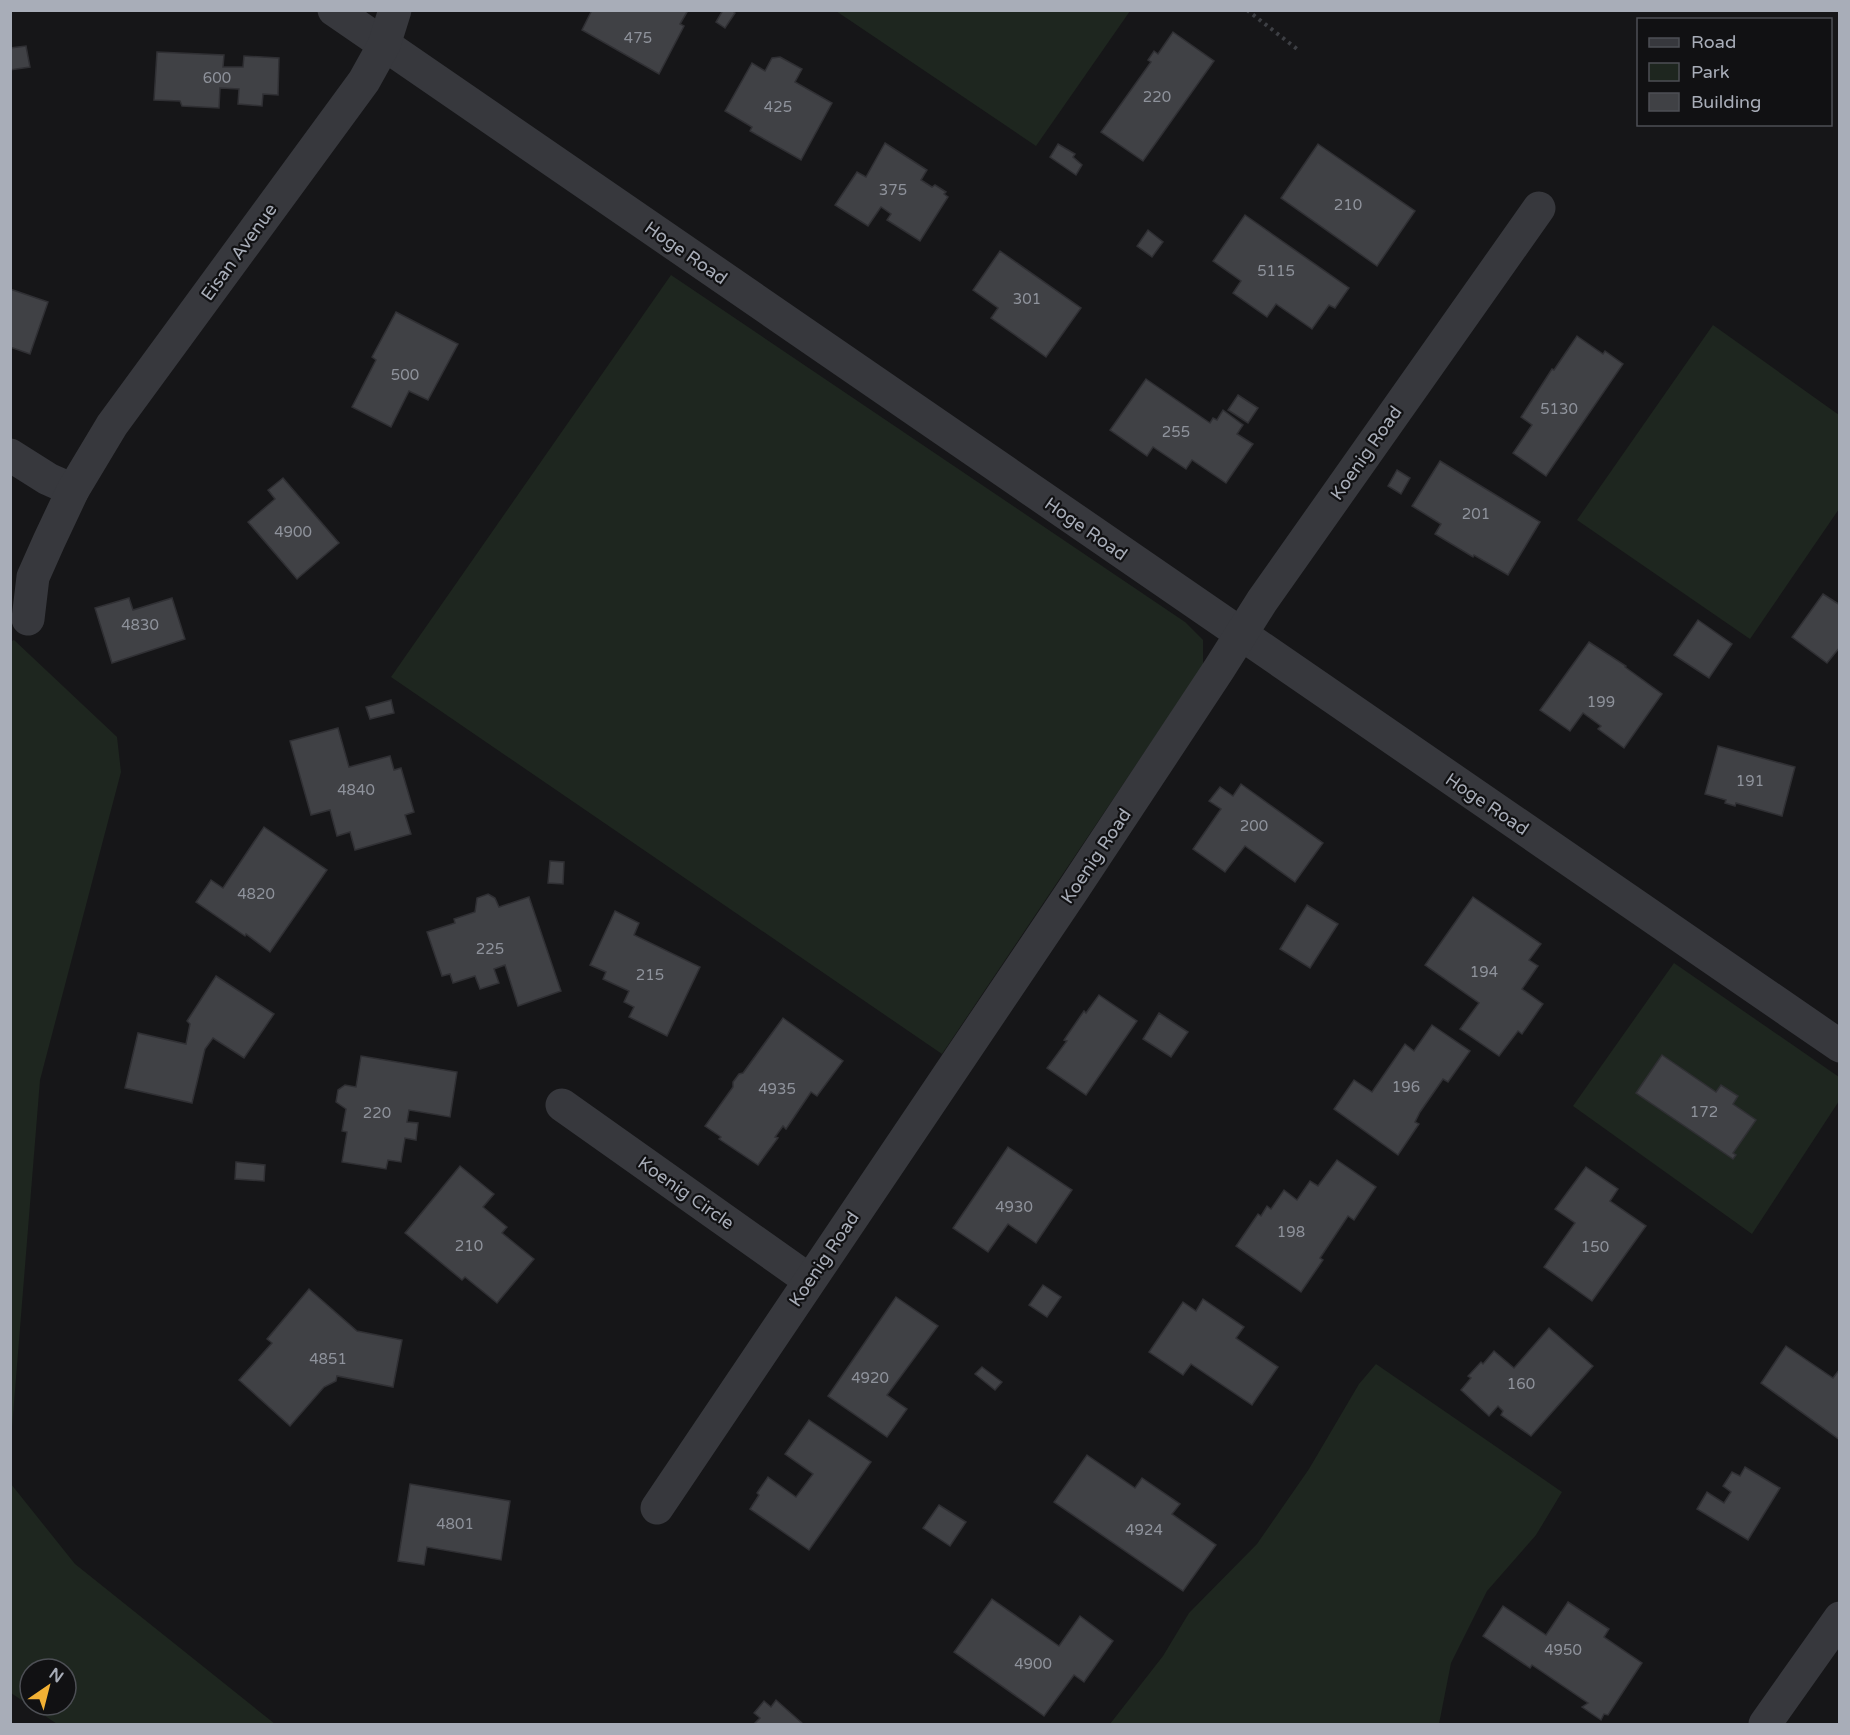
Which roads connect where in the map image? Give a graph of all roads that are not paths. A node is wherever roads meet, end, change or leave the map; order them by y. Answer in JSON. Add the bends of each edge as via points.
{"nodes":[{"id":1,"x":334,"y":10,"type":"edge"},
{"id":2,"x":395,"y":10,"type":"edge"},
{"id":3,"x":384,"y":45,"type":"junction"},
{"id":4,"x":1539,"y":208,"type":"dead end"},
{"id":5,"x":10,"y":455,"type":"edge"},
{"id":6,"x":73,"y":490,"type":"junction"},
{"id":7,"x":28,"y":619,"type":"dead end"},
{"id":8,"x":1240,"y":636,"type":"junction"},
{"id":9,"x":1839,"y":1046,"type":"edge"},
{"id":10,"x":562,"y":1105,"type":"dead end"},
{"id":11,"x":809,"y":1280,"type":"junction"},
{"id":12,"x":657,"y":1508,"type":"dead end"},
{"id":13,"x":1839,"y":1620,"type":"edge"},
{"id":14,"x":1765,"y":1725,"type":"edge"}],
"edges":[{"from":1,"to":3,"type":"street","name":"Hoge Road"},
{"from":2,"to":3,"type":"street","name":"Eisan Avenue"},
{"from":3,"to":6,"type":"street","name":"Eisan Avenue","via":[[364,81],[112,425]]},
{"from":3,"to":8,"type":"street","name":"Hoge Road"},
{"from":4,"to":8,"type":"street","name":"Koenig Road"},
{"from":5,"to":6,"type":"street"},
{"from":6,"to":7,"type":"street","name":"Eisan Avenue","via":[[33,577]]},
{"from":8,"to":9,"type":"street","name":"Hoge Road"},
{"from":8,"to":11,"type":"street","name":"Koenig Road","via":[[1074,890]]},
{"from":10,"to":11,"type":"street","name":"Koenig Circle"},
{"from":11,"to":12,"type":"street","name":"Koenig Road"},
{"from":13,"to":14,"type":"street"}]}
